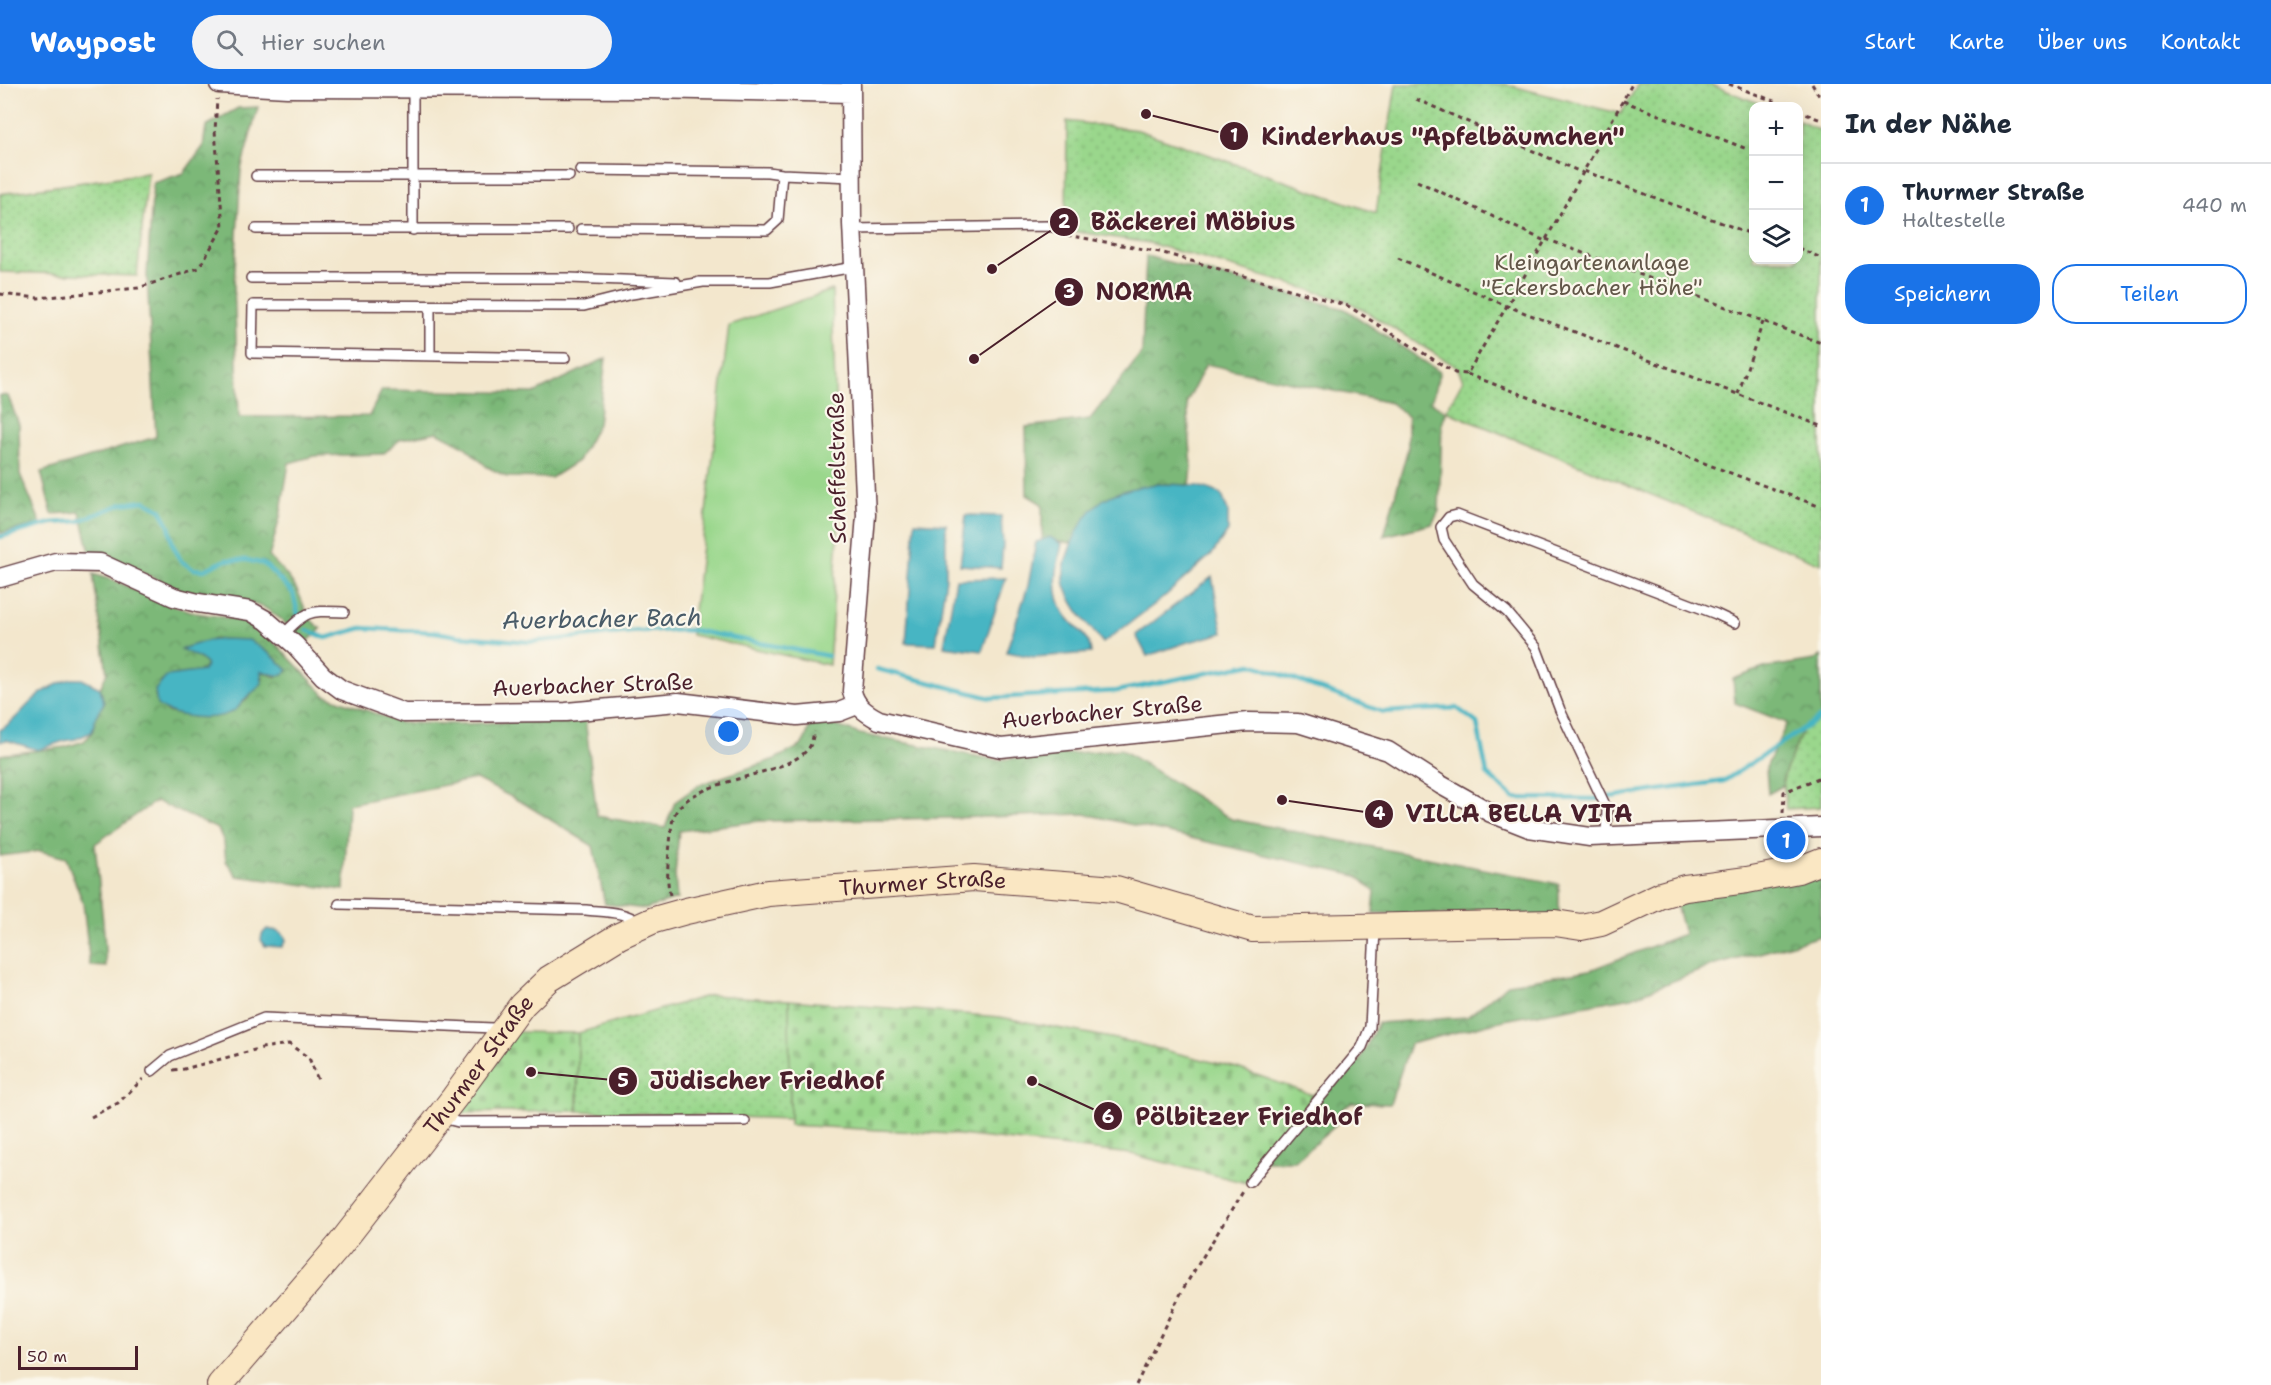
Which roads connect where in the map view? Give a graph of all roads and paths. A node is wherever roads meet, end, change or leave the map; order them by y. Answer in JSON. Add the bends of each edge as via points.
{"nodes":[{"id":1,"x":1632,"y":84,"type":"edge"},
{"id":2,"x":1729,"y":84,"type":"edge"},
{"id":3,"x":1812,"y":84,"type":"edge"},
{"id":4,"x":413,"y":88,"type":"junction"},
{"id":5,"x":851,"y":89,"type":"edge"},
{"id":6,"x":218,"y":90,"type":"edge"},
{"id":7,"x":1416,"y":99,"type":"dead end"},
{"id":8,"x":1821,"y":99,"type":"edge"},
{"id":9,"x":1623,"y":101,"type":"junction"},
{"id":10,"x":1776,"y":102,"type":"edge"},
{"id":11,"x":1803,"y":113,"type":"edge"},
{"id":12,"x":1821,"y":120,"type":"edge"},
{"id":13,"x":1747,"y":149,"type":"dead end"},
{"id":14,"x":580,"y":170,"type":"dead end"},
{"id":15,"x":1584,"y":172,"type":"junction"},
{"id":16,"x":782,"y":174,"type":"junction"},
{"id":17,"x":256,"y":176,"type":"dead end"},
{"id":18,"x":412,"y":176,"type":"junction"},
{"id":19,"x":570,"y":176,"type":"dead end"},
{"id":20,"x":852,"y":177,"type":"junction"},
{"id":21,"x":1417,"y":181,"type":"dead end"},
{"id":22,"x":1059,"y":228,"type":"joint"},
{"id":23,"x":256,"y":229,"type":"dead end"},
{"id":24,"x":568,"y":229,"type":"dead end"},
{"id":25,"x":581,"y":229,"type":"dead end"},
{"id":26,"x":413,"y":230,"type":"junction"},
{"id":27,"x":852,"y":230,"type":"junction"},
{"id":28,"x":1749,"y":233,"type":"edge"},
{"id":29,"x":1545,"y":240,"type":"junction"},
{"id":30,"x":1803,"y":250,"type":"edge"},
{"id":31,"x":1398,"y":258,"type":"dead end"},
{"id":32,"x":1821,"y":258,"type":"edge"},
{"id":33,"x":854,"y":267,"type":"junction"},
{"id":34,"x":251,"y":278,"type":"dead end"},
{"id":35,"x":702,"y":282,"type":"junction"},
{"id":36,"x":0,"y":294,"type":"edge"},
{"id":37,"x":1507,"y":306,"type":"junction"},
{"id":38,"x":430,"y":307,"type":"junction"},
{"id":39,"x":1764,"y":321,"type":"junction"},
{"id":40,"x":1821,"y":343,"type":"edge"},
{"id":41,"x":430,"y":356,"type":"junction"},
{"id":42,"x":564,"y":358,"type":"dead end"},
{"id":43,"x":1467,"y":374,"type":"junction"},
{"id":44,"x":1737,"y":394,"type":"junction"},
{"id":45,"x":1821,"y":426,"type":"edge"},
{"id":46,"x":1821,"y":507,"type":"edge"},
{"id":47,"x":0,"y":578,"type":"edge"},
{"id":48,"x":344,"y":612,"type":"dead end"},
{"id":49,"x":1735,"y":623,"type":"dead end"},
{"id":50,"x":283,"y":635,"type":"junction"},
{"id":51,"x":857,"y":705,"type":"junction"},
{"id":52,"x":819,"y":715,"type":"junction"},
{"id":53,"x":1821,"y":777,"type":"edge"},
{"id":54,"x":1821,"y":827,"type":"edge"},
{"id":55,"x":1783,"y":829,"type":"junction"},
{"id":56,"x":1606,"y":836,"type":"junction"},
{"id":57,"x":1821,"y":861,"type":"edge"},
{"id":58,"x":339,"y":904,"type":"dead end"},
{"id":59,"x":674,"y":914,"type":"junction"},
{"id":60,"x":641,"y":926,"type":"junction"},
{"id":61,"x":1375,"y":926,"type":"junction"},
{"id":62,"x":502,"y":1032,"type":"junction"},
{"id":63,"x":152,"y":1071,"type":"junction"},
{"id":64,"x":318,"y":1080,"type":"dead end"},
{"id":65,"x":91,"y":1117,"type":"dead end"},
{"id":66,"x":440,"y":1117,"type":"junction"},
{"id":67,"x":745,"y":1121,"type":"dead end"},
{"id":68,"x":1250,"y":1182,"type":"joint"},
{"id":69,"x":220,"y":1385,"type":"edge"},
{"id":70,"x":1136,"y":1385,"type":"edge"}],
"edges":[{"from":1,"to":9,"type":"path"},
{"from":2,"to":10,"type":"path"},
{"from":3,"to":8,"type":"path"},
{"from":4,"to":5,"type":"street"},
{"from":4,"to":6,"type":"street"},
{"from":4,"to":18,"type":"lane"},
{"from":5,"to":20,"type":"street","name":"Scheffelstraße"},
{"from":6,"to":36,"type":"path","via":[[215,131],[223,226],[198,268],[138,288],[39,298]]},
{"from":7,"to":15,"type":"path"},
{"from":9,"to":13,"type":"path"},
{"from":9,"to":15,"type":"path"},
{"from":11,"to":12,"type":"path"},
{"from":14,"to":16,"type":"lane"},
{"from":15,"to":28,"type":"path"},
{"from":15,"to":29,"type":"path"},
{"from":16,"to":20,"type":"lane"},
{"from":16,"to":25,"type":"lane","via":[[778,220],[767,230]]},
{"from":17,"to":18,"type":"lane"},
{"from":18,"to":19,"type":"lane"},
{"from":18,"to":26,"type":"lane"},
{"from":20,"to":27,"type":"street","name":"Scheffelstraße"},
{"from":21,"to":29,"type":"path"},
{"from":22,"to":27,"type":"lane"},
{"from":22,"to":43,"type":"path","via":[[1065,235],[1160,252],[1348,306],[1455,373]]},
{"from":23,"to":26,"type":"lane"},
{"from":24,"to":26,"type":"lane"},
{"from":27,"to":33,"type":"street","name":"Scheffelstraße"},
{"from":29,"to":37,"type":"path"},
{"from":29,"to":39,"type":"path"},
{"from":30,"to":32,"type":"path"},
{"from":31,"to":37,"type":"path"},
{"from":33,"to":35,"type":"lane","via":[[770,282]]},
{"from":33,"to":51,"type":"street","name":"Scheffelstraße","via":[[866,516],[852,691]]},
{"from":34,"to":35,"type":"lane"},
{"from":35,"to":38,"type":"lane","via":[[584,306]]},
{"from":37,"to":43,"type":"path"},
{"from":37,"to":44,"type":"path"},
{"from":38,"to":41,"type":"lane"},
{"from":38,"to":41,"type":"lane","via":[[253,305],[252,353]]},
{"from":39,"to":40,"type":"path"},
{"from":39,"to":44,"type":"path"},
{"from":41,"to":42,"type":"lane"},
{"from":43,"to":46,"type":"path"},
{"from":44,"to":45,"type":"path"},
{"from":47,"to":50,"type":"street","name":"Auerbacher Straße","via":[[56,562],[99,563],[174,597],[249,611]]},
{"from":48,"to":50,"type":"lane","via":[[313,611]]},
{"from":49,"to":56,"type":"lane","via":[[1456,514],[1441,527],[1444,540],[1473,584],[1507,612],[1536,646],[1560,710],[1601,792],[1607,809]]},
{"from":50,"to":52,"type":"street","name":"Auerbacher Straße","via":[[342,690],[404,713],[566,712],[678,702],[775,714]]},
{"from":51,"to":52,"type":"street","name":"Auerbacher Straße"},
{"from":51,"to":56,"type":"street","name":"Auerbacher Straße","via":[[879,720],[1001,748],[1248,722],[1298,723],[1388,751],[1491,813],[1529,828]]},
{"from":52,"to":59,"type":"path","via":[[809,748],[789,762],[718,785],[680,807],[674,817],[668,860]]},
{"from":53,"to":55,"type":"path","via":[[1784,792]]},
{"from":54,"to":55,"type":"street","name":"Auerbacher Straße"},
{"from":55,"to":56,"type":"street","name":"Auerbacher Straße"},
{"from":57,"to":61,"type":"street","name":"Thurmer Straße","via":[[1798,870],[1685,888],[1601,923],[1581,927],[1555,923]]},
{"from":58,"to":60,"type":"lane","via":[[586,910],[633,918]]},
{"from":59,"to":60,"type":"street","name":"Thurmer Straße"},
{"from":59,"to":61,"type":"street","name":"Thurmer Straße","via":[[768,893],[974,878],[1116,889],[1253,929]]},
{"from":60,"to":62,"type":"street","name":"Thurmer Straße","via":[[549,980],[522,1005]]},
{"from":61,"to":68,"type":"lane","via":[[1370,1028],[1362,1047]]},
{"from":62,"to":63,"type":"lane","via":[[493,1028],[264,1018],[170,1056]]},
{"from":62,"to":66,"type":"street","name":"Thurmer Straße"},
{"from":63,"to":64,"type":"path","via":[[184,1069],[289,1044],[309,1058]]},
{"from":63,"to":65,"type":"path","via":[[118,1103]]},
{"from":66,"to":67,"type":"lane","via":[[458,1122]]},
{"from":66,"to":69,"type":"street","name":"Thurmer Straße","via":[[339,1246]]},
{"from":68,"to":70,"type":"path","via":[[1183,1289]]}]}
